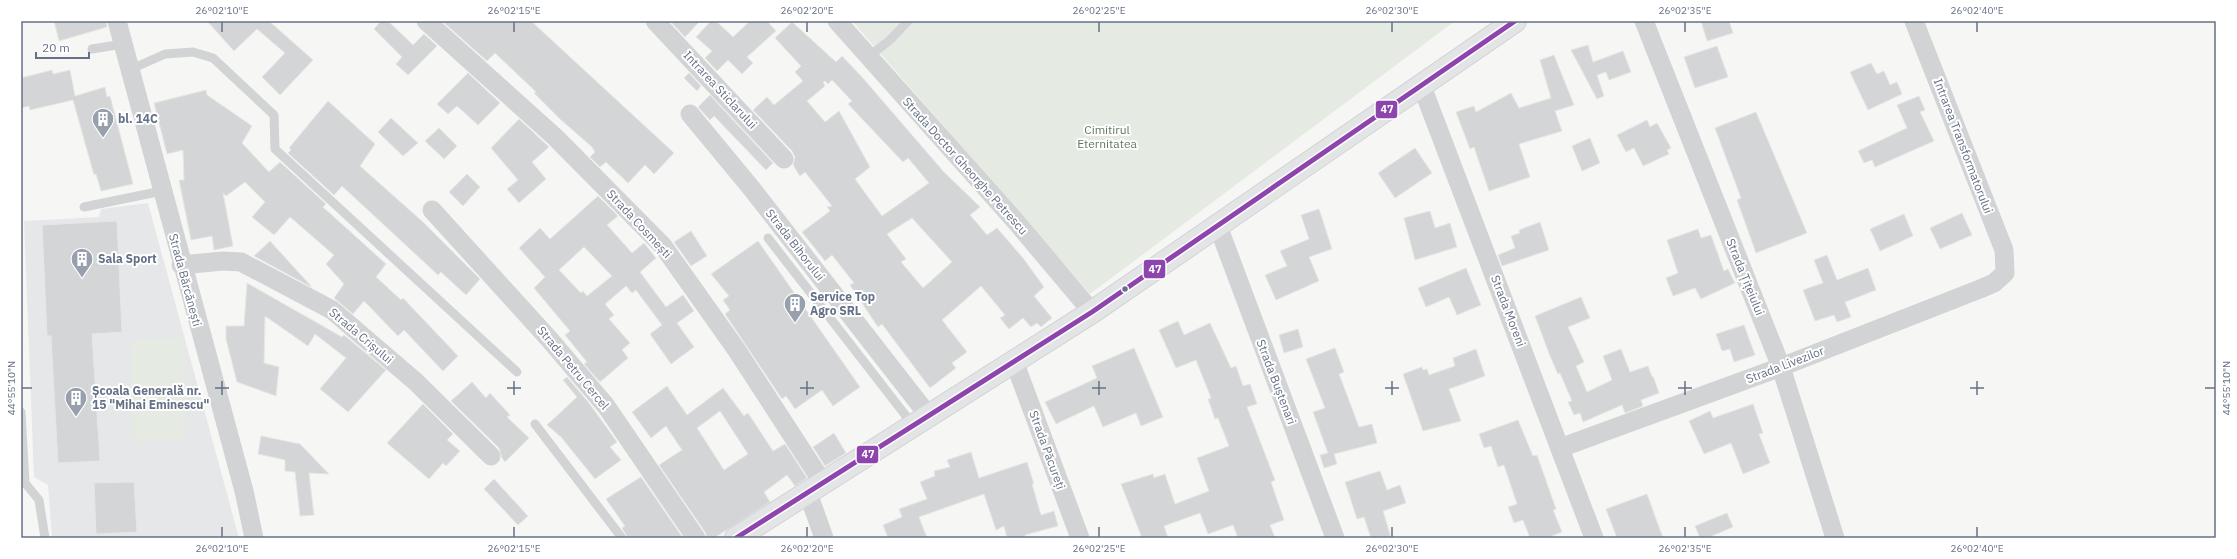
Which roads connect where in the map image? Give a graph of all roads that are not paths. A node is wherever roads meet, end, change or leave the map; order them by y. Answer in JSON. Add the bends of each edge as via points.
{"nodes":[{"id":1,"x":117,"y":21,"type":"edge"},
{"id":2,"x":426,"y":21,"type":"edge"},
{"id":3,"x":655,"y":21,"type":"edge"},
{"id":4,"x":836,"y":21,"type":"edge"},
{"id":5,"x":908,"y":21,"type":"edge"},
{"id":6,"x":1515,"y":21,"type":"edge"},
{"id":7,"x":1644,"y":21,"type":"edge"},
{"id":8,"x":1914,"y":21,"type":"edge"},
{"id":9,"x":123,"y":44,"type":"junction"},
{"id":10,"x":92,"y":49,"type":"dead end"},
{"id":11,"x":868,"y":57,"type":"junction"},
{"id":12,"x":129,"y":70,"type":"junction"},
{"id":13,"x":1420,"y":84,"type":"junction"},
{"id":14,"x":690,"y":114,"type":"dead end"},
{"id":15,"x":784,"y":159,"type":"dead end"},
{"id":16,"x":162,"y":191,"type":"junction"},
{"id":17,"x":84,"y":207,"type":"dead end"},
{"id":18,"x":432,"y":210,"type":"dead end"},
{"id":19,"x":1218,"y":226,"type":"junction"},
{"id":20,"x":768,"y":238,"type":"dead end"},
{"id":21,"x":181,"y":265,"type":"junction"},
{"id":22,"x":2005,"y":273,"type":"joint"},
{"id":23,"x":1092,"y":312,"type":"junction"},
{"id":24,"x":1014,"y":361,"type":"junction"},
{"id":25,"x":1781,"y":367,"type":"junction"},
{"id":26,"x":517,"y":372,"type":"dead end"},
{"id":27,"x":21,"y":412,"type":"edge"},
{"id":28,"x":920,"y":420,"type":"junction"},
{"id":29,"x":535,"y":424,"type":"dead end"},
{"id":30,"x":1560,"y":448,"type":"junction"},
{"id":31,"x":491,"y":456,"type":"dead end"},
{"id":32,"x":815,"y":488,"type":"junction"},
{"id":33,"x":45,"y":538,"type":"edge"},
{"id":34,"x":254,"y":538,"type":"edge"},
{"id":35,"x":622,"y":538,"type":"edge"},
{"id":36,"x":696,"y":538,"type":"edge"},
{"id":37,"x":736,"y":538,"type":"edge"},
{"id":38,"x":824,"y":538,"type":"edge"},
{"id":39,"x":1080,"y":538,"type":"edge"},
{"id":40,"x":1335,"y":538,"type":"edge"},
{"id":41,"x":1594,"y":538,"type":"edge"},
{"id":42,"x":1835,"y":538,"type":"edge"}],
"edges":[{"from":1,"to":9,"type":"street","name":"Strada Bărcănești"},
{"from":2,"to":32,"type":"street","name":"Strada Cosmești","via":[[555,137],[663,246],[736,349]]},
{"from":3,"to":15,"type":"street","name":"Intrarea Sticlarului"},
{"from":4,"to":11,"type":"street","name":"Strada Doctor Gheorghe Petrescu"},
{"from":5,"to":11,"type":"lane","via":[[890,40]]},
{"from":6,"to":13,"type":"street"},
{"from":7,"to":25,"type":"street","name":"Strada Țițeiului"},
{"from":8,"to":22,"type":"street","name":"Intrarea Transformatorului","via":[[2004,250]]},
{"from":9,"to":10,"type":"lane"},
{"from":9,"to":12,"type":"street","name":"Strada Bărcănești"},
{"from":11,"to":23,"type":"street","name":"Strada Doctor Gheorghe Petrescu"},
{"from":12,"to":16,"type":"street","name":"Strada Bărcănești"},
{"from":12,"to":26,"type":"lane","via":[[165,54],[192,52],[213,58],[274,115],[275,149]]},
{"from":13,"to":19,"type":"street"},
{"from":13,"to":30,"type":"street","name":"Strada Moreni"},
{"from":14,"to":28,"type":"street","name":"Strada Bihorului","via":[[752,189]]},
{"from":16,"to":17,"type":"lane"},
{"from":16,"to":21,"type":"street","name":"Strada Bărcănești"},
{"from":18,"to":36,"type":"street","name":"Strada Petru Cercel","via":[[606,406]]},
{"from":19,"to":23,"type":"street"},
{"from":19,"to":40,"type":"street","name":"Strada Buștenari"},
{"from":20,"to":28,"type":"lane"},
{"from":21,"to":31,"type":"street","name":"Strada Crișului","via":[[241,262],[332,310],[416,382]]},
{"from":21,"to":34,"type":"street","name":"Strada Bărcănești","via":[[244,491]]},
{"from":22,"to":25,"type":"street","name":"Strada Livezilor","via":[[1989,285]]},
{"from":23,"to":24,"type":"street"},
{"from":24,"to":28,"type":"street"},
{"from":24,"to":39,"type":"street","name":"Strada Păcureți"},
{"from":25,"to":30,"type":"street","name":"Strada Livezilor"},
{"from":25,"to":42,"type":"street","name":"Strada Țițeiului"},
{"from":27,"to":33,"type":"lane","via":[[25,483],[39,500]]},
{"from":28,"to":32,"type":"street"},
{"from":29,"to":35,"type":"lane"},
{"from":30,"to":41,"type":"street","name":"Strada Moreni"},
{"from":32,"to":37,"type":"street"},
{"from":32,"to":38,"type":"street","name":"Strada Cosmești"}]}
